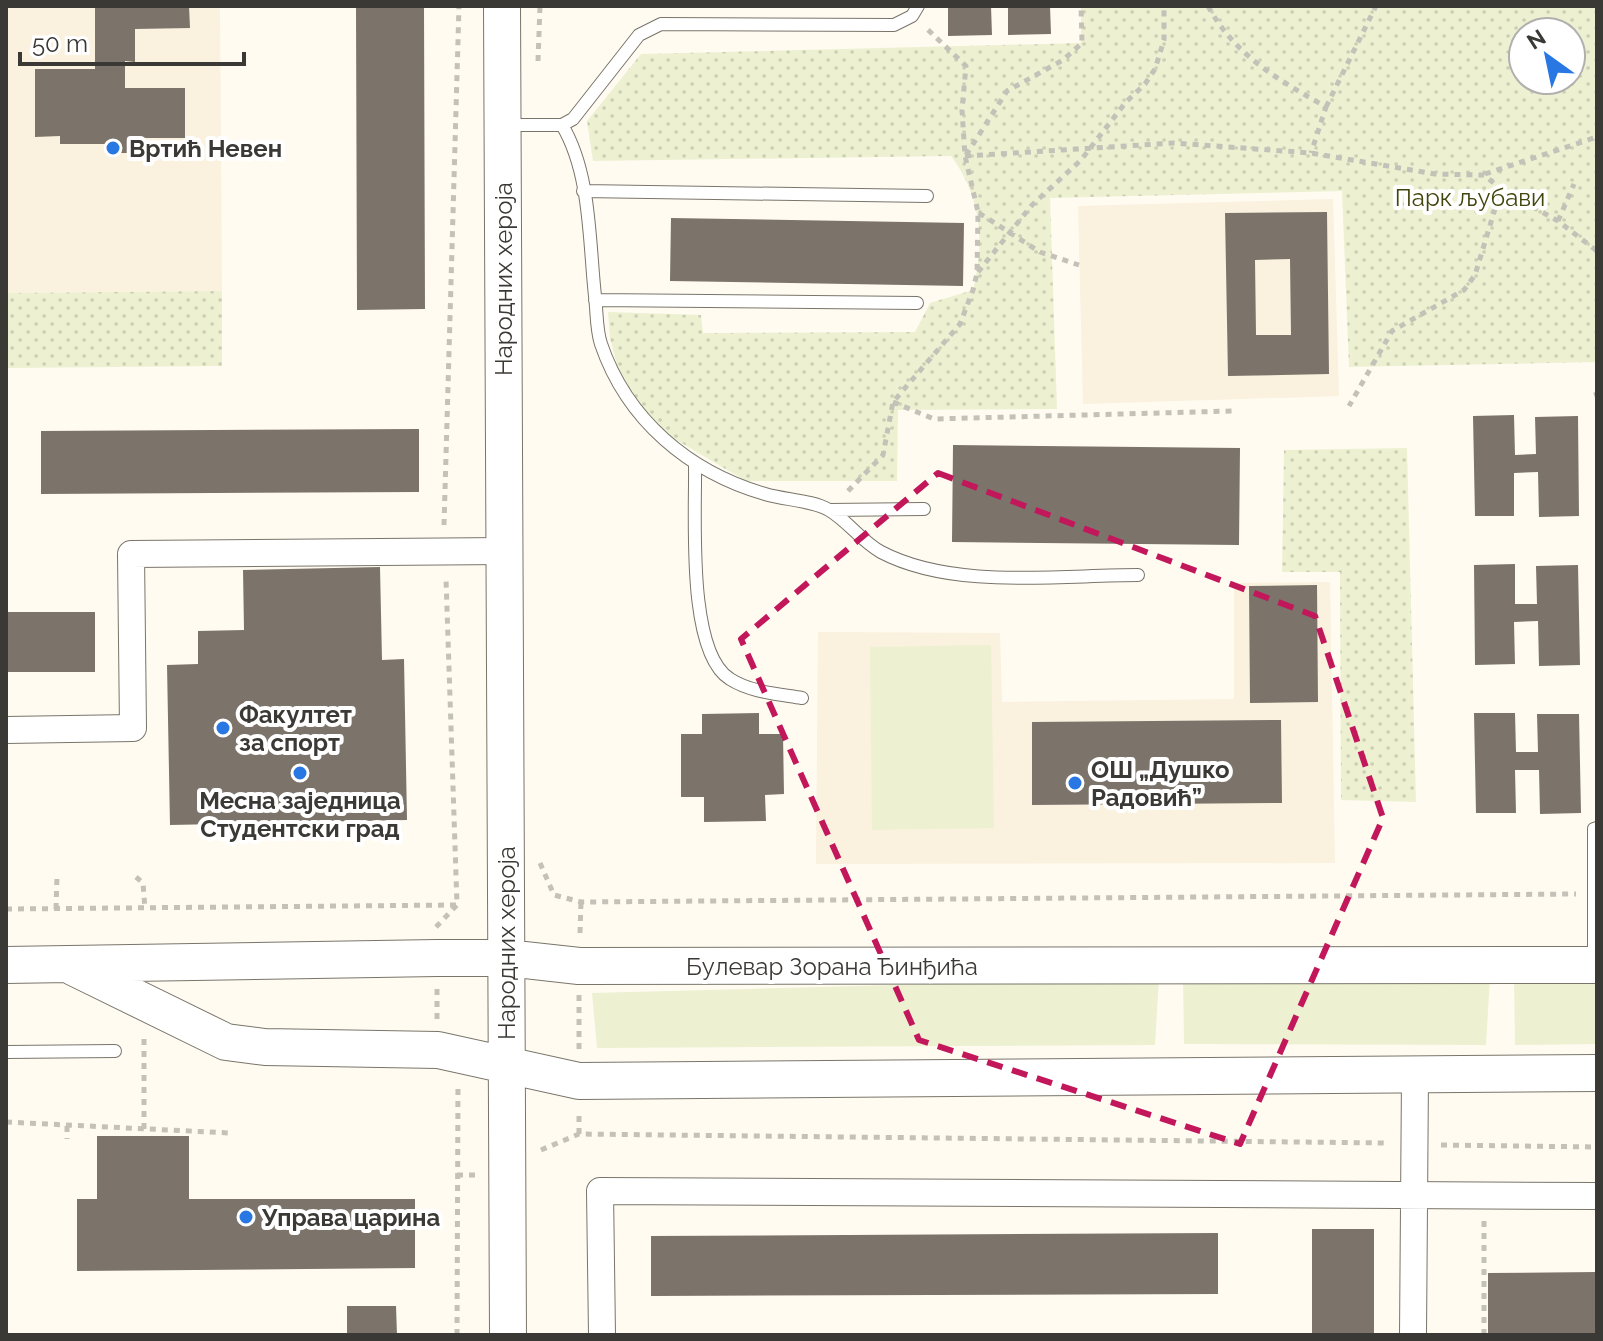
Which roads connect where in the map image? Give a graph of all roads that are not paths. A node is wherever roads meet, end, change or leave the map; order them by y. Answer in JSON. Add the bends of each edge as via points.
{"nodes":[{"id":1,"x":502,"y":6,"type":"edge"},
{"id":2,"x":913,"y":13,"type":"edge"},
{"id":3,"x":502,"y":125,"type":"junction"},
{"id":4,"x":562,"y":125,"type":"junction"},
{"id":5,"x":583,"y":191,"type":"junction"},
{"id":6,"x":927,"y":196,"type":"dead end"},
{"id":7,"x":595,"y":300,"type":"junction"},
{"id":8,"x":917,"y":303,"type":"dead end"},
{"id":9,"x":695,"y":464,"type":"junction"},
{"id":10,"x":924,"y":509,"type":"dead end"},
{"id":11,"x":829,"y":510,"type":"junction"},
{"id":12,"x":505,"y":551,"type":"junction"},
{"id":13,"x":1138,"y":575,"type":"dead end"},
{"id":14,"x":802,"y":698,"type":"dead end"},
{"id":15,"x":6,"y":730,"type":"edge"},
{"id":16,"x":1597,"y":828,"type":"edge"},
{"id":17,"x":506,"y":958,"type":"junction"},
{"id":18,"x":6,"y":965,"type":"edge"},
{"id":19,"x":68,"y":965,"type":"junction"},
{"id":20,"x":1596,"y":965,"type":"edge"},
{"id":21,"x":115,"y":1051,"type":"dead end"},
{"id":22,"x":6,"y":1052,"type":"edge"},
{"id":23,"x":506,"y":1066,"type":"junction"},
{"id":24,"x":1597,"y":1073,"type":"edge"},
{"id":25,"x":1415,"y":1076,"type":"junction"},
{"id":26,"x":1415,"y":1194,"type":"junction"},
{"id":27,"x":1597,"y":1196,"type":"edge"},
{"id":28,"x":508,"y":1335,"type":"edge"},
{"id":29,"x":602,"y":1335,"type":"edge"},
{"id":30,"x":1413,"y":1335,"type":"edge"}],
"edges":[{"from":1,"to":3,"type":"street","name":"Народних хероја"},
{"from":2,"to":4,"type":"lane","via":[[881,25],[649,27],[573,119]]},
{"from":3,"to":4,"type":"lane"},
{"from":3,"to":12,"type":"street","name":"Народних хероја"},
{"from":4,"to":5,"type":"lane"},
{"from":5,"to":6,"type":"lane"},
{"from":5,"to":7,"type":"lane"},
{"from":7,"to":8,"type":"lane"},
{"from":7,"to":9,"type":"lane","via":[[600,342],[626,396],[646,423]]},
{"from":9,"to":11,"type":"lane","via":[[734,484]]},
{"from":9,"to":14,"type":"lane","via":[[700,616],[711,658],[727,678],[744,686]]},
{"from":10,"to":11,"type":"lane"},
{"from":11,"to":13,"type":"lane","via":[[882,552],[941,572]]},
{"from":12,"to":15,"type":"street","via":[[131,554],[133,728]]},
{"from":12,"to":17,"type":"street","name":"Народних хероја"},
{"from":16,"to":20,"type":"lane"},
{"from":17,"to":19,"type":"street","name":"Булевар Зорана Ђинђића"},
{"from":17,"to":20,"type":"street","name":"Булевар Зорана Ђинђића","via":[[579,966]]},
{"from":17,"to":23,"type":"street","name":"Народних хероја"},
{"from":18,"to":19,"type":"street","name":"Булевар Зорана Ђинђића"},
{"from":19,"to":23,"type":"street","name":"Булевар Зорана Ђинђића","via":[[226,1042],[438,1050]]},
{"from":21,"to":22,"type":"lane"},
{"from":23,"to":25,"type":"street","name":"Булевар Зорана Ђинђића","via":[[579,1081]]},
{"from":23,"to":28,"type":"street","name":"Народних хероја"},
{"from":24,"to":25,"type":"street","name":"Булевар Зорана Ђинђића"},
{"from":25,"to":26,"type":"street"},
{"from":26,"to":27,"type":"street"},
{"from":26,"to":29,"type":"street","via":[[600,1191]]},
{"from":26,"to":30,"type":"street"}]}
